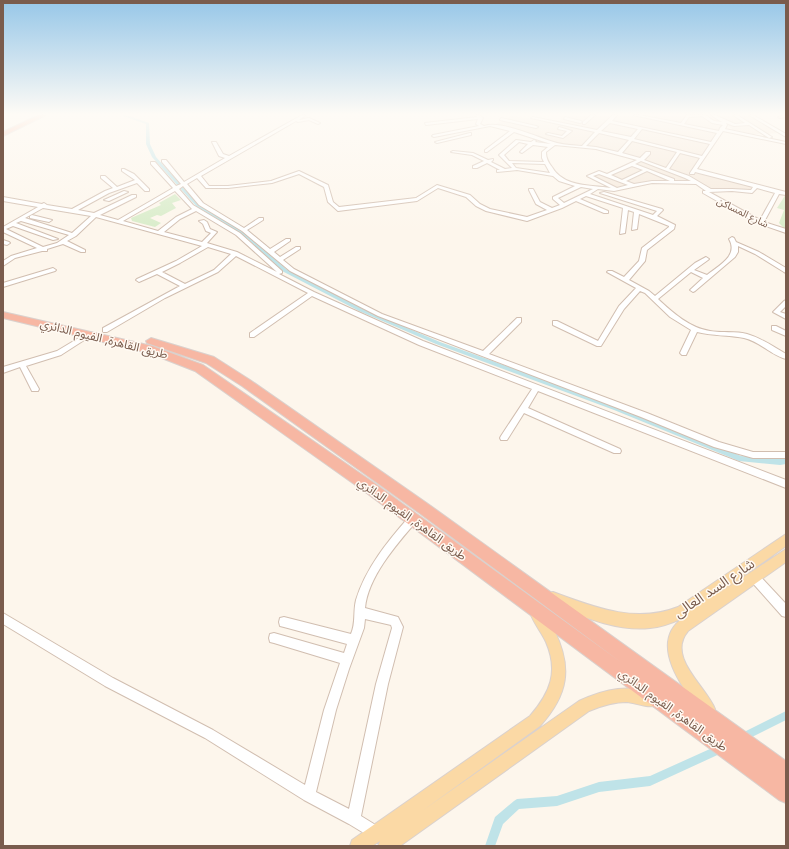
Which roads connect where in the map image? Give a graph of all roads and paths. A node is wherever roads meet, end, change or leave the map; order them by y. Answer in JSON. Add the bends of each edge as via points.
{"nodes":[{"id":1,"x":221,"y":155,"type":"edge"},
{"id":2,"x":235,"y":155,"type":"edge"},
{"id":3,"x":473,"y":155,"type":"edge"},
{"id":4,"x":497,"y":155,"type":"edge"},
{"id":5,"x":543,"y":155,"type":"edge"},
{"id":6,"x":626,"y":155,"type":"edge"},
{"id":7,"x":646,"y":155,"type":"edge"},
{"id":8,"x":677,"y":155,"type":"edge"},
{"id":9,"x":691,"y":155,"type":"edge"},
{"id":10,"x":503,"y":156,"type":"junction"},
{"id":11,"x":702,"y":157,"type":"joint"},
{"id":12,"x":229,"y":158,"type":"junction"},
{"id":13,"x":642,"y":159,"type":"junction"},
{"id":14,"x":164,"y":161,"type":"dead end"},
{"id":15,"x":487,"y":161,"type":"junction"},
{"id":16,"x":509,"y":162,"type":"junction"},
{"id":17,"x":153,"y":163,"type":"dead end"},
{"id":18,"x":546,"y":163,"type":"junction"},
{"id":19,"x":632,"y":164,"type":"junction"},
{"id":20,"x":475,"y":167,"type":"dead end"},
{"id":21,"x":515,"y":169,"type":"junction"},
{"id":22,"x":667,"y":169,"type":"junction"},
{"id":23,"x":124,"y":170,"type":"dead end"},
{"id":24,"x":646,"y":170,"type":"junction"},
{"id":25,"x":694,"y":170,"type":"junction"},
{"id":26,"x":608,"y":175,"type":"junction"},
{"id":27,"x":683,"y":175,"type":"junction"},
{"id":28,"x":198,"y":176,"type":"junction"},
{"id":29,"x":554,"y":176,"type":"junction"},
{"id":30,"x":633,"y":176,"type":"junction"},
{"id":31,"x":103,"y":177,"type":"dead end"},
{"id":32,"x":137,"y":181,"type":"junction"},
{"id":33,"x":623,"y":181,"type":"junction"},
{"id":34,"x":649,"y":182,"type":"junction"},
{"id":35,"x":678,"y":183,"type":"junction"},
{"id":36,"x":696,"y":183,"type":"junction"},
{"id":37,"x":580,"y":186,"type":"junction"},
{"id":38,"x":634,"y":186,"type":"junction"},
{"id":39,"x":756,"y":186,"type":"junction"},
{"id":40,"x":179,"y":187,"type":"junction"},
{"id":41,"x":119,"y":188,"type":"junction"},
{"id":42,"x":147,"y":190,"type":"dead end"},
{"id":43,"x":531,"y":190,"type":"dead end"},
{"id":44,"x":595,"y":190,"type":"junction"},
{"id":45,"x":619,"y":190,"type":"junction"},
{"id":46,"x":707,"y":190,"type":"junction"},
{"id":47,"x":778,"y":191,"type":"junction"},
{"id":48,"x":126,"y":192,"type":"junction"},
{"id":49,"x":586,"y":194,"type":"junction"},
{"id":50,"x":786,"y":194,"type":"edge"},
{"id":51,"x":3,"y":198,"type":"edge"},
{"id":52,"x":575,"y":199,"type":"junction"},
{"id":53,"x":107,"y":200,"type":"dead end"},
{"id":54,"x":44,"y":205,"type":"junction"},
{"id":55,"x":564,"y":205,"type":"junction"},
{"id":56,"x":626,"y":207,"type":"junction"},
{"id":57,"x":196,"y":209,"type":"junction"},
{"id":58,"x":551,"y":210,"type":"junction"},
{"id":59,"x":73,"y":211,"type":"junction"},
{"id":60,"x":637,"y":211,"type":"junction"},
{"id":61,"x":606,"y":212,"type":"dead end"},
{"id":62,"x":94,"y":215,"type":"junction"},
{"id":63,"x":654,"y":217,"type":"junction"},
{"id":64,"x":23,"y":218,"type":"junction"},
{"id":65,"x":261,"y":219,"type":"dead end"},
{"id":66,"x":49,"y":220,"type":"dead end"},
{"id":67,"x":119,"y":221,"type":"junction"},
{"id":68,"x":202,"y":221,"type":"dead end"},
{"id":69,"x":761,"y":223,"type":"junction"},
{"id":70,"x":13,"y":224,"type":"junction"},
{"id":71,"x":634,"y":229,"type":"dead end"},
{"id":72,"x":3,"y":230,"type":"edge"},
{"id":73,"x":244,"y":230,"type":"junction"},
{"id":74,"x":786,"y":231,"type":"edge"},
{"id":75,"x":160,"y":232,"type":"junction"},
{"id":76,"x":622,"y":233,"type":"dead end"},
{"id":77,"x":74,"y":235,"type":"junction"},
{"id":78,"x":55,"y":240,"type":"dead end"},
{"id":79,"x":288,"y":240,"type":"dead end"},
{"id":80,"x":63,"y":242,"type":"junction"},
{"id":81,"x":206,"y":244,"type":"junction"},
{"id":82,"x":298,"y":248,"type":"dead end"},
{"id":83,"x":45,"y":250,"type":"junction"},
{"id":84,"x":83,"y":252,"type":"dead end"},
{"id":85,"x":270,"y":252,"type":"junction"},
{"id":86,"x":235,"y":253,"type":"junction"},
{"id":87,"x":706,"y":259,"type":"dead end"},
{"id":88,"x":279,"y":260,"type":"junction"},
{"id":89,"x":3,"y":264,"type":"edge"},
{"id":90,"x":53,"y":270,"type":"dead end"},
{"id":91,"x":690,"y":270,"type":"junction"},
{"id":92,"x":786,"y":271,"type":"edge"},
{"id":93,"x":158,"y":272,"type":"junction"},
{"id":94,"x":610,"y":272,"type":"dead end"},
{"id":95,"x":708,"y":278,"type":"junction"},
{"id":96,"x":139,"y":280,"type":"dead end"},
{"id":97,"x":290,"y":280,"type":"junction"},
{"id":98,"x":625,"y":280,"type":"junction"},
{"id":99,"x":3,"y":284,"type":"edge"},
{"id":100,"x":185,"y":286,"type":"junction"},
{"id":101,"x":640,"y":288,"type":"junction"},
{"id":102,"x":693,"y":290,"type":"dead end"},
{"id":103,"x":312,"y":292,"type":"junction"},
{"id":104,"x":655,"y":299,"type":"junction"},
{"id":105,"x":786,"y":303,"type":"edge"},
{"id":106,"x":3,"y":306,"type":"edge"},
{"id":107,"x":3,"y":315,"type":"edge"},
{"id":108,"x":786,"y":317,"type":"edge"},
{"id":109,"x":519,"y":320,"type":"dead end"},
{"id":110,"x":555,"y":323,"type":"dead end"},
{"id":111,"x":58,"y":324,"type":"junction"},
{"id":112,"x":774,"y":328,"type":"dead end"},
{"id":113,"x":694,"y":329,"type":"junction"},
{"id":114,"x":105,"y":330,"type":"junction"},
{"id":115,"x":87,"y":332,"type":"junction"},
{"id":116,"x":411,"y":333,"type":"junction"},
{"id":117,"x":786,"y":334,"type":"edge"},
{"id":118,"x":252,"y":335,"type":"dead end"},
{"id":119,"x":684,"y":353,"type":"dead end"},
{"id":120,"x":482,"y":355,"type":"junction"},
{"id":121,"x":786,"y":357,"type":"edge"},
{"id":122,"x":22,"y":364,"type":"junction"},
{"id":123,"x":3,"y":370,"type":"edge"},
{"id":124,"x":537,"y":387,"type":"junction"},
{"id":125,"x":35,"y":389,"type":"dead end"},
{"id":126,"x":523,"y":409,"type":"junction"},
{"id":127,"x":504,"y":438,"type":"dead end"},
{"id":128,"x":617,"y":451,"type":"dead end"},
{"id":129,"x":786,"y":455,"type":"edge"},
{"id":130,"x":786,"y":484,"type":"edge"},
{"id":131,"x":423,"y":508,"type":"junction"},
{"id":132,"x":412,"y":520,"type":"junction"},
{"id":133,"x":786,"y":539,"type":"edge"},
{"id":134,"x":786,"y":555,"type":"edge"},
{"id":135,"x":754,"y":577,"type":"junction"},
{"id":136,"x":545,"y":596,"type":"junction"},
{"id":137,"x":532,"y":607,"type":"junction"},
{"id":138,"x":360,"y":612,"type":"junction"},
{"id":139,"x":786,"y":612,"type":"edge"},
{"id":140,"x":3,"y":618,"type":"edge"},
{"id":141,"x":284,"y":622,"type":"dead end"},
{"id":142,"x":274,"y":638,"type":"dead end"},
{"id":143,"x":354,"y":640,"type":"junction"},
{"id":144,"x":347,"y":659,"type":"junction"},
{"id":145,"x":673,"y":709,"type":"junction"},
{"id":146,"x":720,"y":724,"type":"junction"},
{"id":147,"x":786,"y":772,"type":"edge"},
{"id":148,"x":786,"y":793,"type":"edge"},
{"id":149,"x":309,"y":795,"type":"junction"},
{"id":150,"x":354,"y":819,"type":"junction"},
{"id":151,"x":376,"y":834,"type":"junction"},
{"id":152,"x":389,"y":844,"type":"edge"},
{"id":153,"x":358,"y":846,"type":"edge"}],
"edges":[{"from":1,"to":12,"type":"street"},
{"from":2,"to":12,"type":"street"},
{"from":3,"to":15,"type":"street"},
{"from":4,"to":10,"type":"street"},
{"from":5,"to":18,"type":"street"},
{"from":6,"to":13,"type":"street"},
{"from":7,"to":13,"type":"street"},
{"from":8,"to":22,"type":"street"},
{"from":9,"to":11,"type":"street"},
{"from":10,"to":15,"type":"street"},
{"from":10,"to":16,"type":"street"},
{"from":11,"to":25,"type":"street"},
{"from":12,"to":28,"type":"street"},
{"from":13,"to":19,"type":"street"},
{"from":13,"to":22,"type":"street"},
{"from":14,"to":40,"type":"street"},
{"from":15,"to":20,"type":"street"},
{"from":15,"to":21,"type":"street","via":[[501,170]]},
{"from":16,"to":18,"type":"street"},
{"from":16,"to":21,"type":"street"},
{"from":17,"to":40,"type":"street"},
{"from":18,"to":29,"type":"street"},
{"from":19,"to":24,"type":"street"},
{"from":19,"to":26,"type":"street"},
{"from":21,"to":29,"type":"street"},
{"from":22,"to":27,"type":"street"},
{"from":23,"to":32,"type":"street"},
{"from":24,"to":30,"type":"street"},
{"from":24,"to":35,"type":"street"},
{"from":25,"to":27,"type":"street"},
{"from":25,"to":39,"type":"street"},
{"from":26,"to":33,"type":"street"},
{"from":26,"to":45,"type":"street","via":[[598,172],[589,177]]},
{"from":27,"to":36,"type":"street"},
{"from":28,"to":40,"type":"street"},
{"from":28,"to":58,"type":"street","via":[[208,187],[228,187],[275,181],[299,172],[326,186],[331,202],[338,209],[417,199],[436,186],[468,196],[483,208],[508,216],[528,220]]},
{"from":29,"to":37,"type":"street"},
{"from":30,"to":33,"type":"street"},
{"from":30,"to":34,"type":"street"},
{"from":31,"to":41,"type":"street"},
{"from":32,"to":41,"type":"street"},
{"from":32,"to":42,"type":"street"},
{"from":33,"to":38,"type":"street"},
{"from":34,"to":35,"type":"street"},
{"from":34,"to":38,"type":"street"},
{"from":35,"to":36,"type":"street"},
{"from":36,"to":46,"type":"street"},
{"from":37,"to":44,"type":"street"},
{"from":37,"to":55,"type":"street","via":[[555,198]]},
{"from":38,"to":45,"type":"street"},
{"from":39,"to":46,"type":"street","via":[[750,192]]},
{"from":39,"to":47,"type":"street"},
{"from":40,"to":57,"type":"street"},
{"from":40,"to":67,"type":"street"},
{"from":40,"to":73,"type":"street","via":[[203,206]]},
{"from":41,"to":48,"type":"street"},
{"from":41,"to":59,"type":"street"},
{"from":43,"to":58,"type":"street","via":[[538,202]]},
{"from":44,"to":45,"type":"street"},
{"from":44,"to":49,"type":"street"},
{"from":44,"to":63,"type":"street","via":[[660,210]]},
{"from":46,"to":69,"type":"street","name":"شارع المساكن","via":[[706,193]]},
{"from":47,"to":50,"type":"street"},
{"from":47,"to":69,"type":"street"},
{"from":48,"to":53,"type":"street"},
{"from":48,"to":62,"type":"street","via":[[134,196]]},
{"from":49,"to":52,"type":"street"},
{"from":49,"to":56,"type":"street"},
{"from":51,"to":54,"type":"street"},
{"from":52,"to":55,"type":"street"},
{"from":52,"to":61,"type":"street"},
{"from":54,"to":59,"type":"street"},
{"from":54,"to":64,"type":"street"},
{"from":55,"to":58,"type":"street"},
{"from":56,"to":60,"type":"street"},
{"from":56,"to":76,"type":"street"},
{"from":57,"to":75,"type":"street","via":[[178,218]]},
{"from":57,"to":97,"type":"street","via":[[238,234]]},
{"from":59,"to":62,"type":"street"},
{"from":60,"to":63,"type":"street"},
{"from":60,"to":71,"type":"street"},
{"from":62,"to":67,"type":"street"},
{"from":62,"to":77,"type":"street"},
{"from":63,"to":98,"type":"street","via":[[671,224],[672,228],[644,249],[642,260]]},
{"from":64,"to":66,"type":"street"},
{"from":64,"to":70,"type":"street"},
{"from":64,"to":77,"type":"street"},
{"from":65,"to":73,"type":"street"},
{"from":67,"to":75,"type":"street"},
{"from":68,"to":81,"type":"street","via":[[208,230],[214,232]]},
{"from":69,"to":74,"type":"street","name":"شارع المساكن"},
{"from":70,"to":72,"type":"street"},
{"from":70,"to":78,"type":"street"},
{"from":72,"to":83,"type":"street"},
{"from":73,"to":85,"type":"street"},
{"from":75,"to":81,"type":"street"},
{"from":77,"to":80,"type":"street"},
{"from":79,"to":85,"type":"street"},
{"from":80,"to":83,"type":"street"},
{"from":80,"to":84,"type":"street"},
{"from":81,"to":86,"type":"street"},
{"from":81,"to":93,"type":"street"},
{"from":82,"to":88,"type":"street"},
{"from":83,"to":89,"type":"street","via":[[13,257]]},
{"from":85,"to":88,"type":"street"},
{"from":86,"to":97,"type":"street"},
{"from":86,"to":100,"type":"street","via":[[216,271]]},
{"from":87,"to":91,"type":"street"},
{"from":88,"to":116,"type":"street","via":[[297,273]]},
{"from":90,"to":99,"type":"street"},
{"from":91,"to":95,"type":"street"},
{"from":91,"to":104,"type":"street"},
{"from":92,"to":95,"type":"street","via":[[734,241],[734,256]]},
{"from":93,"to":96,"type":"street"},
{"from":93,"to":100,"type":"street"},
{"from":94,"to":98,"type":"street"},
{"from":95,"to":102,"type":"street"},
{"from":97,"to":103,"type":"street"},
{"from":98,"to":101,"type":"street"},
{"from":100,"to":114,"type":"street"},
{"from":101,"to":104,"type":"street"},
{"from":101,"to":110,"type":"street","via":[[621,307],[614,318],[614,323],[599,344]]},
{"from":103,"to":116,"type":"street"},
{"from":103,"to":118,"type":"street"},
{"from":104,"to":113,"type":"street","via":[[676,319]]},
{"from":105,"to":108,"type":"street","via":[[776,312]]},
{"from":106,"to":111,"type":"highway","name":"طريق القاهرة, الفيوم الدائري"},
{"from":107,"to":111,"type":"highway","name":"طريق القاهرة, الفيوم الدائري"},
{"from":109,"to":120,"type":"street"},
{"from":111,"to":115,"type":"highway","name":"طريق القاهرة, الفيوم الدائري"},
{"from":112,"to":117,"type":"street"},
{"from":113,"to":119,"type":"street"},
{"from":113,"to":121,"type":"street","via":[[706,333],[746,336]]},
{"from":114,"to":115,"type":"highway","name":"طريق القاهرة, الفيوم الدائري"},
{"from":114,"to":131,"type":"highway","name":"طريق القاهرة, الفيوم الدائري","via":[[173,347],[210,360]]},
{"from":115,"to":122,"type":"street","via":[[63,351]]},
{"from":115,"to":132,"type":"highway","name":"طريق القاهرة, الفيوم الدائري","via":[[159,352],[199,368]]},
{"from":116,"to":120,"type":"street"},
{"from":116,"to":124,"type":"street"},
{"from":120,"to":129,"type":"street","via":[[722,447],[754,455]]},
{"from":122,"to":123,"type":"street"},
{"from":122,"to":125,"type":"street"},
{"from":124,"to":126,"type":"street"},
{"from":124,"to":130,"type":"street"},
{"from":126,"to":127,"type":"street"},
{"from":126,"to":128,"type":"street"},
{"from":131,"to":132,"type":"highway"},
{"from":131,"to":136,"type":"highway","name":"طريق القاهرة, الفيوم الدائري"},
{"from":132,"to":137,"type":"highway","name":"طريق القاهرة, الفيوم الدائري"},
{"from":132,"to":138,"type":"street","via":[[376,566],[360,602]]},
{"from":133,"to":136,"type":"main road","name":"شارع السد العالى","via":[[682,612],[664,620],[640,623],[614,619]]},
{"from":134,"to":135,"type":"main road","name":"شارع السد العالى"},
{"from":135,"to":139,"type":"street"},
{"from":135,"to":146,"type":"main road","name":"شارع السد العالى","via":[[679,629],[675,638],[674,650],[681,669],[696,695]]},
{"from":136,"to":146,"type":"highway","name":"طريق القاهرة, الفيوم الدائري"},
{"from":137,"to":145,"type":"highway","name":"طريق القاهرة, الفيوم الدائري"},
{"from":137,"to":151,"type":"main road","via":[[549,631],[559,660],[557,688],[545,712]]},
{"from":138,"to":143,"type":"street","via":[[361,623]]},
{"from":138,"to":150,"type":"street","via":[[394,621],[398,627],[380,691]]},
{"from":140,"to":149,"type":"street","via":[[109,682],[194,726]]},
{"from":141,"to":143,"type":"street"},
{"from":142,"to":144,"type":"street"},
{"from":143,"to":144,"type":"street"},
{"from":144,"to":149,"type":"street","via":[[323,733]]},
{"from":145,"to":148,"type":"highway","name":"طريق القاهرة, الفيوم الدائري"},
{"from":145,"to":152,"type":"main road","via":[[652,699],[633,695],[616,694],[600,698],[584,706]]},
{"from":146,"to":147,"type":"highway","name":"طريق القاهرة, الفيوم الدائري"},
{"from":149,"to":150,"type":"street"},
{"from":150,"to":151,"type":"street"},
{"from":151,"to":152,"type":"street"},
{"from":151,"to":153,"type":"main road"}]}
